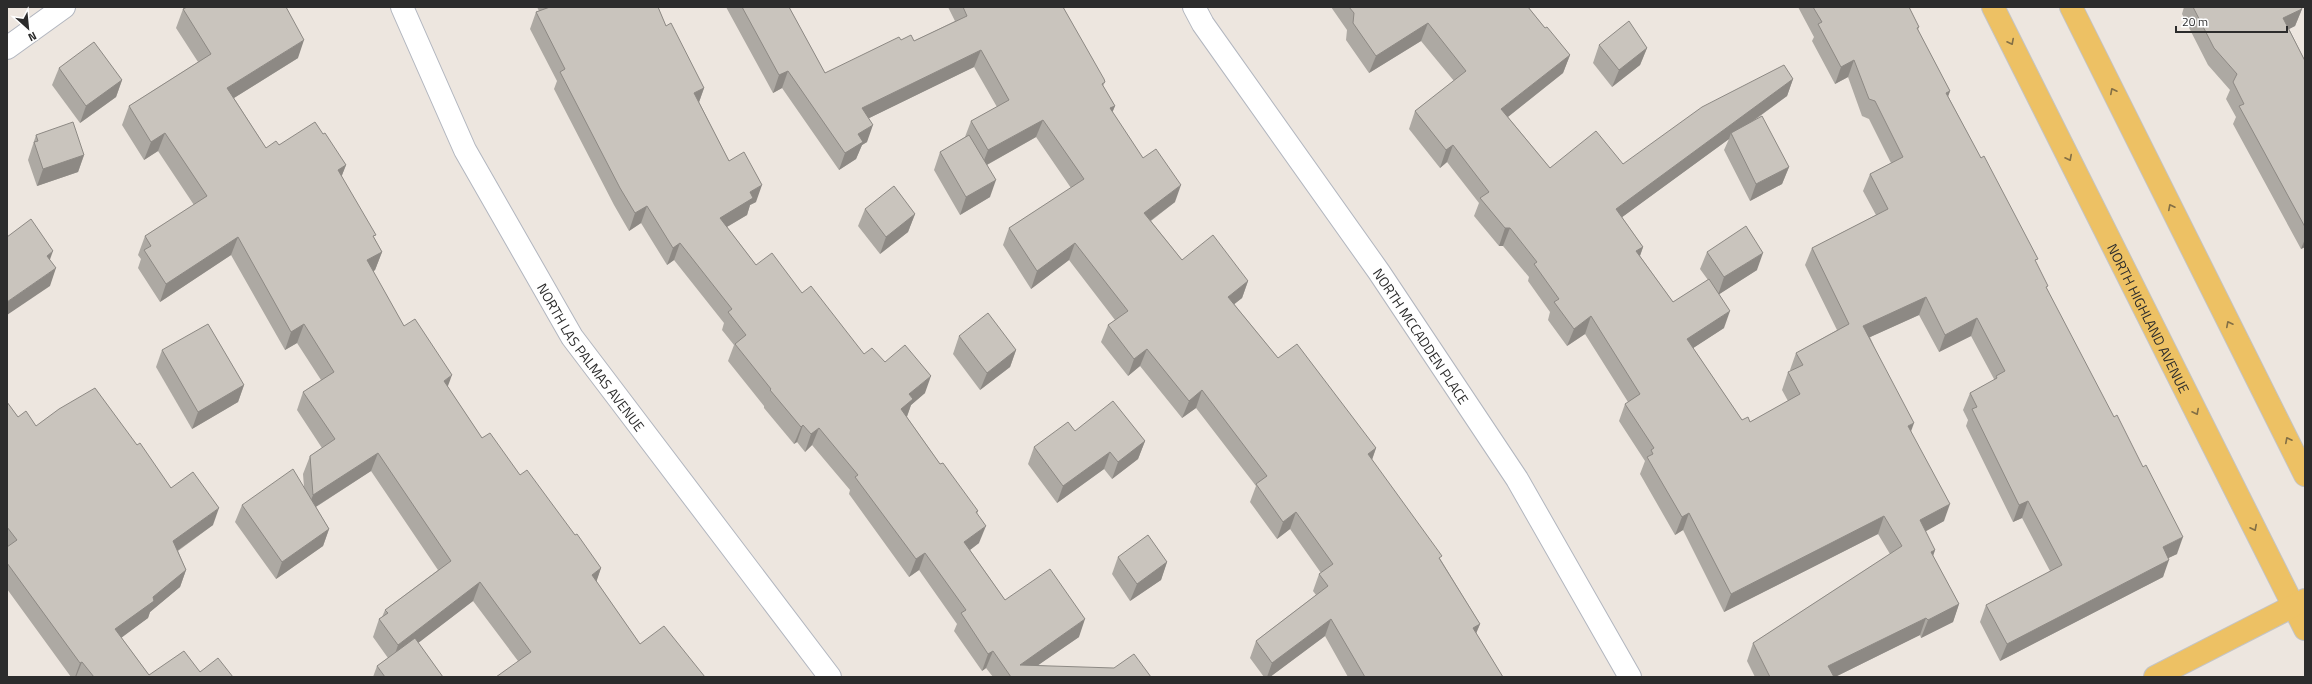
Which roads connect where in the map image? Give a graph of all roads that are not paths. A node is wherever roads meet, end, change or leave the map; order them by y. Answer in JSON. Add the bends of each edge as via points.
{"nodes":[{"id":1,"x":64,"y":7,"type":"edge"},
{"id":2,"x":402,"y":7,"type":"edge"},
{"id":3,"x":1194,"y":7,"type":"edge"},
{"id":4,"x":1993,"y":7,"type":"edge"},
{"id":5,"x":2071,"y":7,"type":"edge"},
{"id":6,"x":7,"y":48,"type":"edge"},
{"id":7,"x":2305,"y":475,"type":"edge"},
{"id":8,"x":2299,"y":603,"type":"edge"},
{"id":9,"x":2305,"y":629,"type":"edge"},
{"id":10,"x":830,"y":677,"type":"edge"},
{"id":11,"x":1630,"y":677,"type":"edge"},
{"id":12,"x":2155,"y":677,"type":"edge"}],
"edges":[{"from":1,"to":6,"type":"street"},
{"from":2,"to":10,"type":"street","name":"NORTH LAS PALMAS AVENUE","via":[[465,150],[572,337]]},
{"from":3,"to":11,"type":"street","name":"NORTH MCCADDEN PLACE","via":[[1203,24],[1379,272],[1517,479]]},
{"from":4,"to":8,"type":"main road","name":"NORTH HIGHLAND AVENUE","one_way":true},
{"from":7,"to":5,"type":"main road","one_way":true},
{"from":8,"to":9,"type":"main road","name":"NORTH HIGHLAND AVENUE"},
{"from":8,"to":12,"type":"main road"}]}
